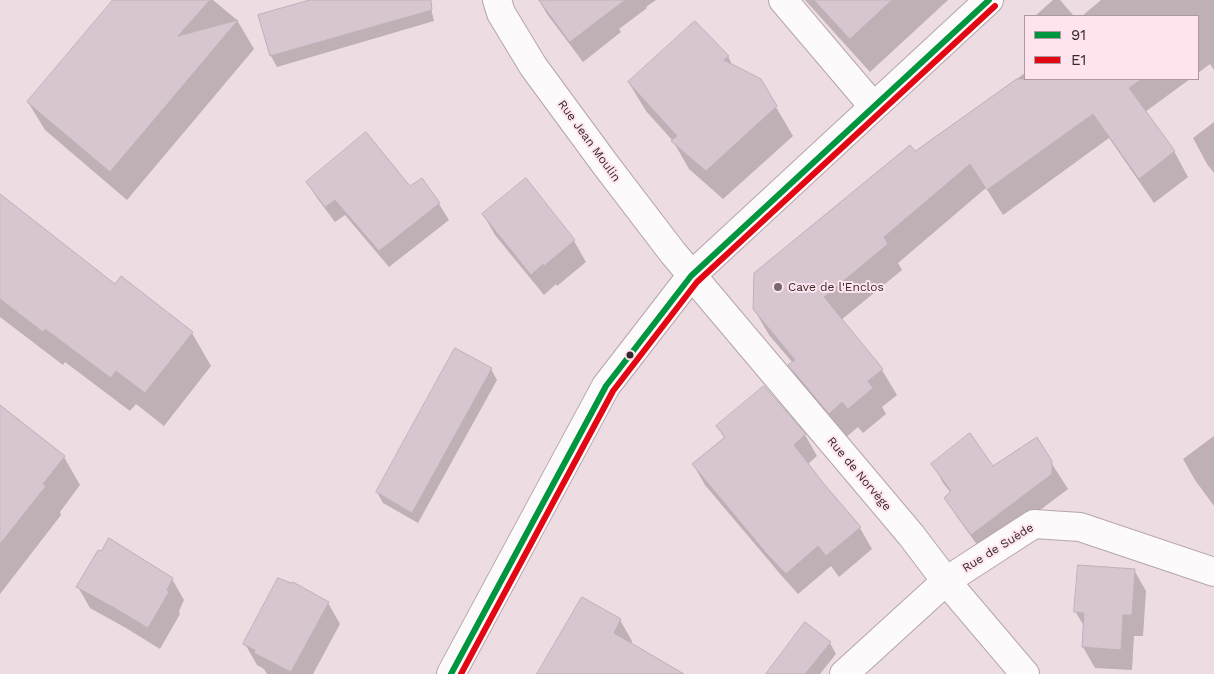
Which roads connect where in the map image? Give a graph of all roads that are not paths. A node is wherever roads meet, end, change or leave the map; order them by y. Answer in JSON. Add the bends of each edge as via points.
{"nodes":[{"id":1,"x":497,"y":0,"type":"edge"},
{"id":2,"x":783,"y":0,"type":"edge"},
{"id":3,"x":989,"y":0,"type":"edge"},
{"id":4,"x":873,"y":106,"type":"junction"},
{"id":5,"x":691,"y":276,"type":"junction"},
{"id":6,"x":1209,"y":564,"type":"edge"},
{"id":7,"x":946,"y":581,"type":"junction"},
{"id":8,"x":450,"y":674,"type":"edge"},
{"id":9,"x":844,"y":674,"type":"edge"},
{"id":10,"x":1025,"y":674,"type":"edge"}],
"edges":[{"from":1,"to":5,"type":"street","name":"Rue Jean Moulin","via":[[533,66]]},
{"from":2,"to":4,"type":"street"},
{"from":3,"to":4,"type":"street"},
{"from":4,"to":5,"type":"street"},
{"from":5,"to":7,"type":"street","name":"Rue de Norvège","via":[[911,535]]},
{"from":5,"to":8,"type":"street","via":[[606,386]]},
{"from":6,"to":7,"type":"street","name":"Rue de Suède","via":[[1080,527],[1034,524]]},
{"from":7,"to":9,"type":"street","name":"Rue de Suède"},
{"from":7,"to":10,"type":"street","name":"Rue de Norvège"}]}
